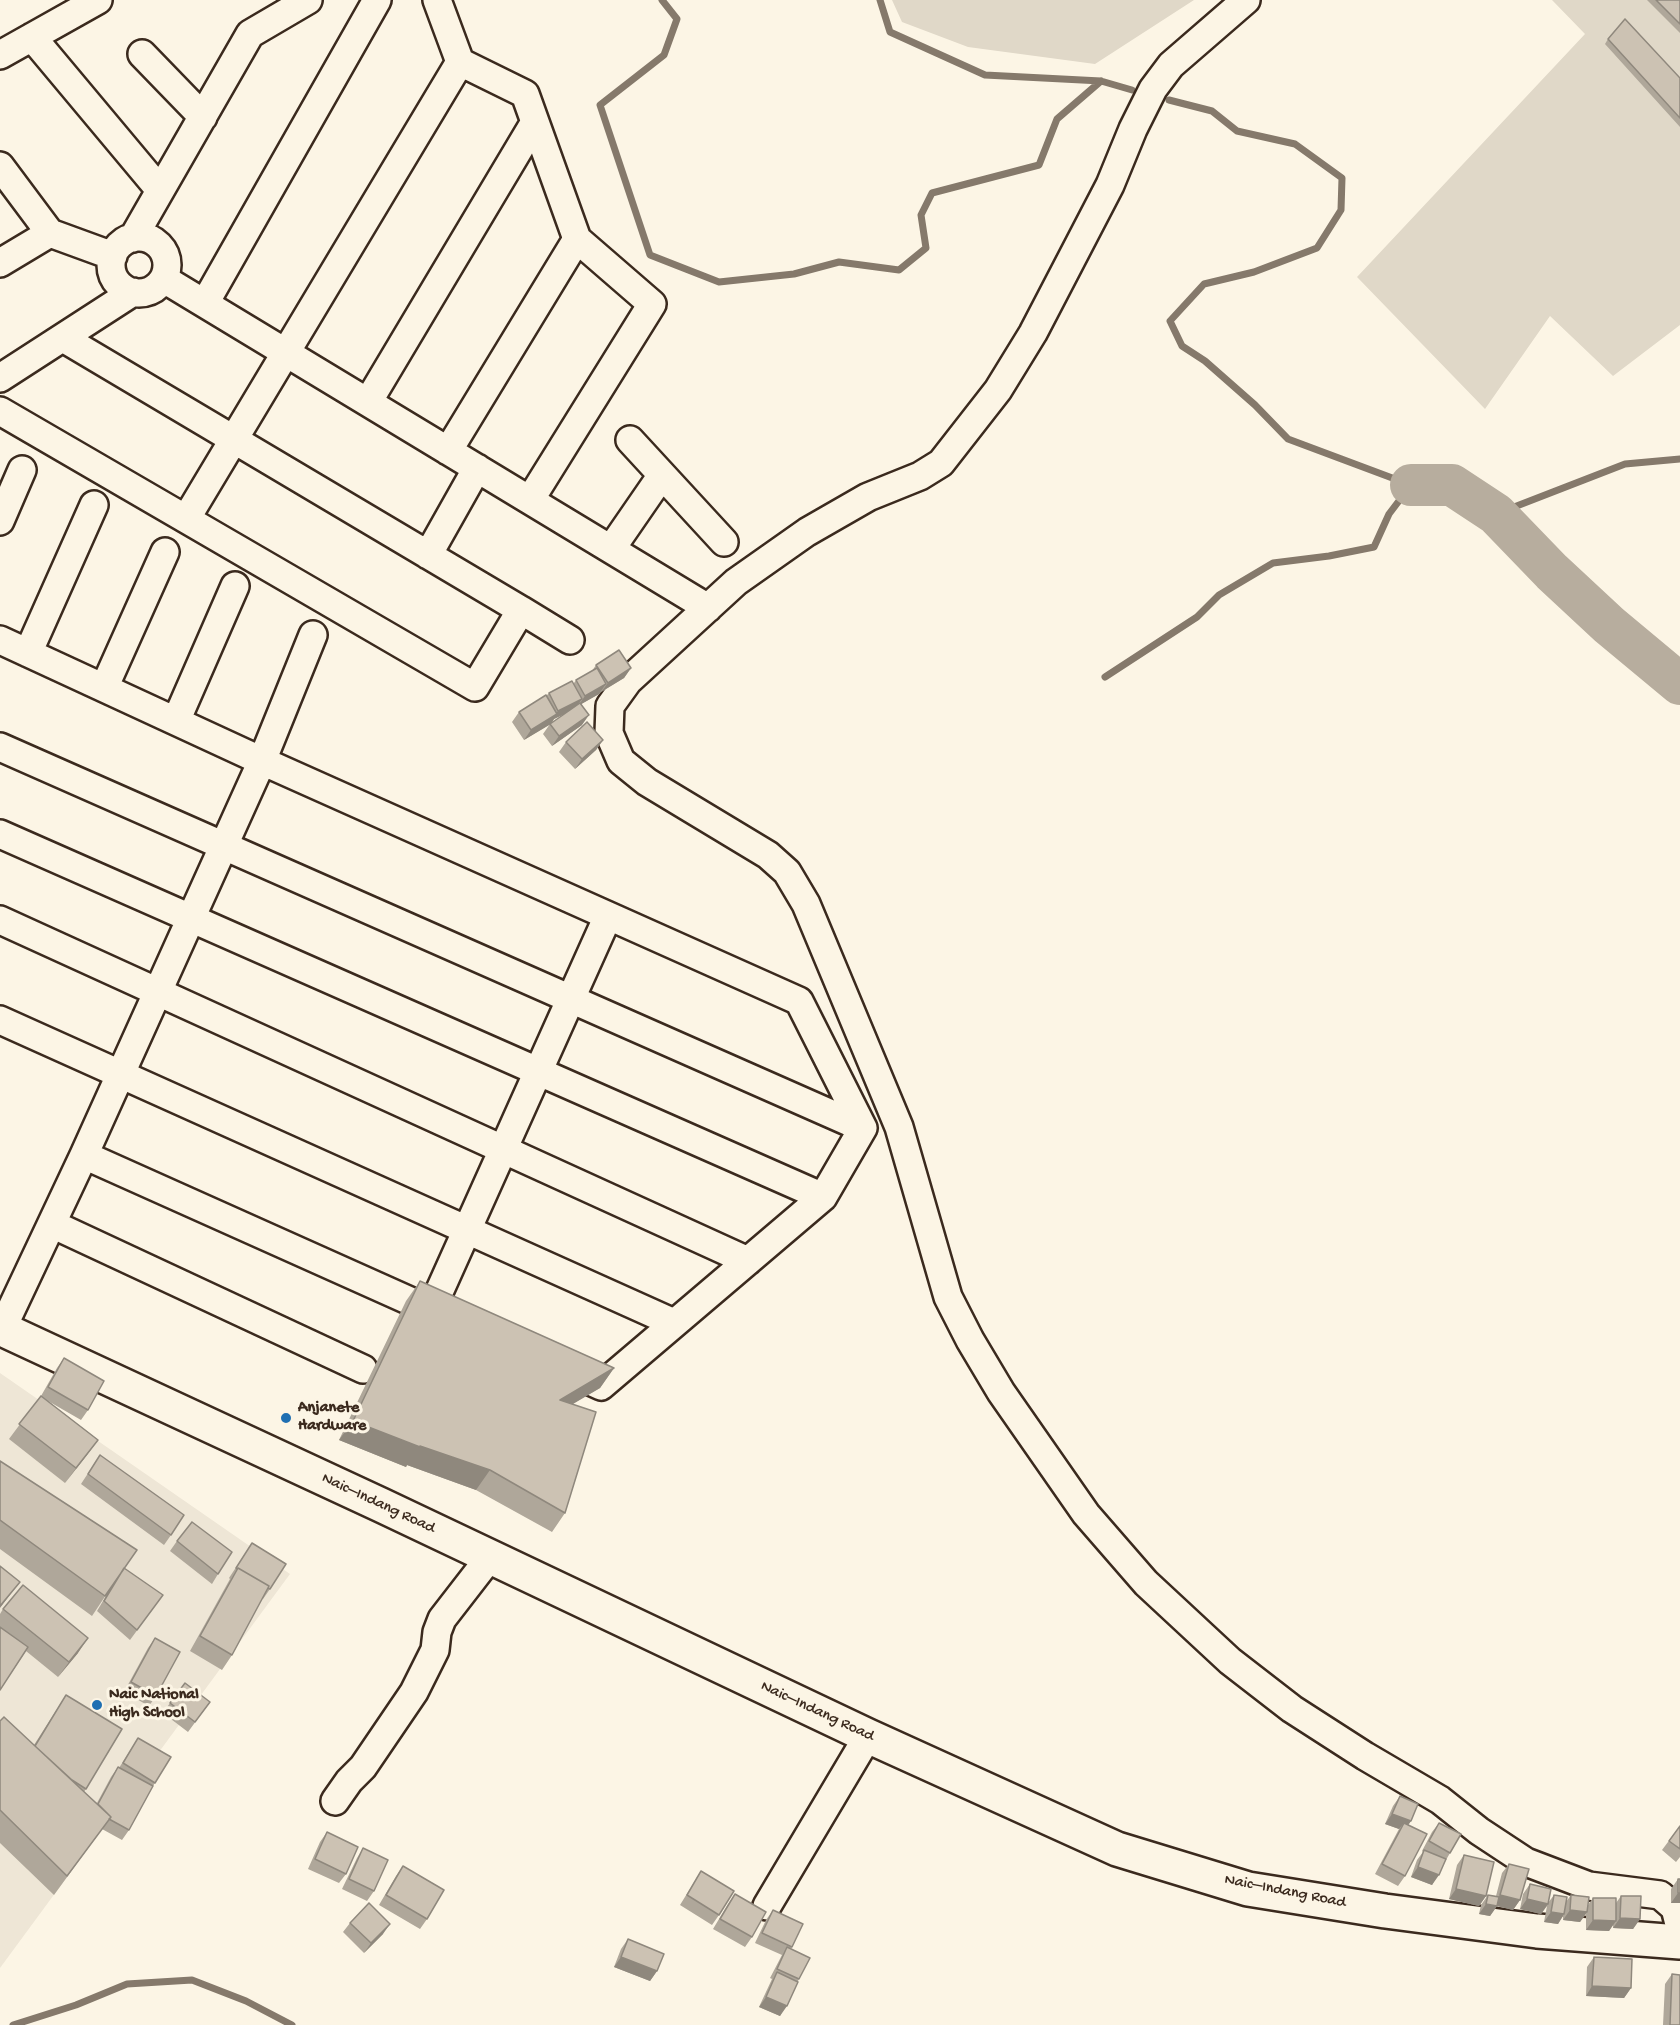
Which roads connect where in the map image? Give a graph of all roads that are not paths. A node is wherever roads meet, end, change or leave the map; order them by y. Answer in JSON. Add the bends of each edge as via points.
{"nodes":[{"id":1,"x":99,"y":0,"type":"edge"},
{"id":2,"x":308,"y":0,"type":"edge"},
{"id":3,"x":377,"y":0,"type":"edge"},
{"id":4,"x":437,"y":0,"type":"edge"},
{"id":5,"x":1246,"y":0,"type":"edge"},
{"id":6,"x":32,"y":37,"type":"junction"},
{"id":7,"x":142,"y":54,"type":"dead end"},
{"id":8,"x":0,"y":55,"type":"edge"},
{"id":9,"x":460,"y":62,"type":"junction"},
{"id":10,"x":202,"y":117,"type":"junction"},
{"id":11,"x":535,"y":122,"type":"junction"},
{"id":12,"x":0,"y":166,"type":"edge"},
{"id":13,"x":160,"y":190,"type":"junction"},
{"id":14,"x":50,"y":233,"type":"junction"},
{"id":15,"x":133,"y":238,"type":"junction"},
{"id":16,"x":577,"y":239,"type":"junction"},
{"id":17,"x":113,"y":256,"type":"junction"},
{"id":18,"x":0,"y":263,"type":"edge"},
{"id":19,"x":164,"y":279,"type":"junction"},
{"id":20,"x":133,"y":292,"type":"junction"},
{"id":21,"x":205,"y":303,"type":"junction"},
{"id":22,"x":63,"y":338,"type":"junction"},
{"id":23,"x":287,"y":353,"type":"junction"},
{"id":24,"x":0,"y":378,"type":"edge"},
{"id":25,"x":368,"y":402,"type":"junction"},
{"id":26,"x":0,"y":411,"type":"edge"},
{"id":27,"x":234,"y":440,"type":"junction"},
{"id":28,"x":630,"y":440,"type":"dead end"},
{"id":29,"x":448,"y":451,"type":"junction"},
{"id":30,"x":477,"y":468,"type":"junction"},
{"id":31,"x":22,"y":470,"type":"dead end"},
{"id":32,"x":662,"y":475,"type":"junction"},
{"id":33,"x":530,"y":500,"type":"junction"},
{"id":34,"x":94,"y":505,"type":"dead end"},
{"id":35,"x":186,"y":519,"type":"junction"},
{"id":36,"x":0,"y":520,"type":"edge"},
{"id":37,"x":724,"y":542,"type":"dead end"},
{"id":38,"x":611,"y":549,"type":"junction"},
{"id":39,"x":165,"y":552,"type":"dead end"},
{"id":40,"x":428,"y":555,"type":"junction"},
{"id":41,"x":235,"y":586,"type":"dead end"},
{"id":42,"x":708,"y":608,"type":"junction"},
{"id":43,"x":521,"y":610,"type":"junction"},
{"id":44,"x":313,"y":635,"type":"dead end"},
{"id":45,"x":0,"y":640,"type":"edge"},
{"id":46,"x":570,"y":640,"type":"dead end"},
{"id":47,"x":28,"y":653,"type":"junction"},
{"id":48,"x":104,"y":688,"type":"junction"},
{"id":49,"x":176,"y":721,"type":"junction"},
{"id":50,"x":0,"y":747,"type":"edge"},
{"id":51,"x":262,"y":761,"type":"junction"},
{"id":52,"x":0,"y":834,"type":"edge"},
{"id":53,"x":224,"y":845,"type":"junction"},
{"id":54,"x":608,"y":916,"type":"junction"},
{"id":55,"x":191,"y":918,"type":"junction"},
{"id":56,"x":0,"y":920,"type":"edge"},
{"id":57,"x":158,"y":992,"type":"junction"},
{"id":58,"x":571,"y":999,"type":"junction"},
{"id":59,"x":0,"y":1020,"type":"edge"},
{"id":60,"x":538,"y":1071,"type":"junction"},
{"id":61,"x":121,"y":1074,"type":"junction"},
{"id":62,"x":863,"y":1128,"type":"junction"},
{"id":63,"x":503,"y":1149,"type":"junction"},
{"id":64,"x":84,"y":1155,"type":"junction"},
{"id":65,"x":823,"y":1197,"type":"junction"},
{"id":66,"x":52,"y":1224,"type":"junction"},
{"id":67,"x":467,"y":1230,"type":"junction"},
{"id":68,"x":747,"y":1261,"type":"junction"},
{"id":69,"x":431,"y":1310,"type":"junction"},
{"id":70,"x":461,"y":1323,"type":"edge"},
{"id":71,"x":674,"y":1323,"type":"junction"},
{"id":72,"x":1,"y":1329,"type":"edge"},
{"id":73,"x":550,"y":1363,"type":"edge"},
{"id":74,"x":363,"y":1369,"type":"dead end"},
{"id":75,"x":490,"y":1557,"type":"junction"},
{"id":76,"x":868,"y":1736,"type":"junction"},
{"id":77,"x":335,"y":1801,"type":"dead end"},
{"id":78,"x":767,"y":1906,"type":"dead end"},
{"id":79,"x":1680,"y":1928,"type":"edge"},
{"id":80,"x":1680,"y":1942,"type":"edge"}],
"edges":[{"from":1,"to":6,"type":"street"},
{"from":2,"to":10,"type":"street","via":[[250,34]]},
{"from":3,"to":21,"type":"street"},
{"from":4,"to":9,"type":"street"},
{"from":5,"to":42,"type":"street","via":[[1171,65],[1153,89],[1110,185],[1033,333],[998,390],[941,462],[807,532],[736,582]]},
{"from":6,"to":8,"type":"street"},
{"from":6,"to":13,"type":"street"},
{"from":7,"to":10,"type":"street"},
{"from":9,"to":11,"type":"street","via":[[525,94]]},
{"from":9,"to":23,"type":"street"},
{"from":10,"to":13,"type":"street"},
{"from":11,"to":16,"type":"street"},
{"from":11,"to":25,"type":"street"},
{"from":12,"to":14,"type":"street"},
{"from":13,"to":15,"type":"street"},
{"from":14,"to":17,"type":"street"},
{"from":14,"to":18,"type":"street"},
{"from":15,"to":17,"type":"street","via":[[117,248]]},
{"from":15,"to":19,"type":"street","via":[[152,240],[164,252]]},
{"from":16,"to":29,"type":"street"},
{"from":16,"to":33,"type":"street","via":[[652,304]]},
{"from":17,"to":20,"type":"street","via":[[113,275]]},
{"from":19,"to":20,"type":"street","via":[[151,291]]},
{"from":19,"to":21,"type":"street"},
{"from":20,"to":22,"type":"street"},
{"from":21,"to":23,"type":"street"},
{"from":22,"to":24,"type":"street"},
{"from":22,"to":27,"type":"street"},
{"from":23,"to":25,"type":"street"},
{"from":23,"to":27,"type":"street"},
{"from":25,"to":29,"type":"street"},
{"from":26,"to":35,"type":"street"},
{"from":27,"to":35,"type":"street"},
{"from":27,"to":40,"type":"street"},
{"from":28,"to":32,"type":"street"},
{"from":29,"to":30,"type":"street"},
{"from":30,"to":33,"type":"street"},
{"from":30,"to":40,"type":"street"},
{"from":31,"to":36,"type":"street"},
{"from":32,"to":37,"type":"street"},
{"from":32,"to":38,"type":"street"},
{"from":33,"to":38,"type":"street"},
{"from":34,"to":47,"type":"street"},
{"from":35,"to":43,"type":"street","via":[[475,687]]},
{"from":38,"to":42,"type":"street"},
{"from":39,"to":48,"type":"street"},
{"from":40,"to":43,"type":"street"},
{"from":41,"to":49,"type":"street"},
{"from":42,"to":79,"type":"street","via":[[627,681],[610,706],[609,733],[621,762],[647,782],[768,855],[792,880],[806,904],[898,1127],[948,1297],[1000,1392],[1086,1514],[1155,1590],[1230,1661],[1292,1709],[1440,1800],[1527,1862],[1589,1887],[1660,1895],[1675,1908]]},
{"from":43,"to":46,"type":"street"},
{"from":44,"to":51,"type":"street"},
{"from":45,"to":47,"type":"street"},
{"from":47,"to":48,"type":"street"},
{"from":48,"to":49,"type":"street"},
{"from":49,"to":51,"type":"street"},
{"from":50,"to":53,"type":"street"},
{"from":51,"to":53,"type":"street"},
{"from":51,"to":54,"type":"street"},
{"from":52,"to":55,"type":"street"},
{"from":53,"to":55,"type":"street"},
{"from":53,"to":58,"type":"street"},
{"from":54,"to":58,"type":"street"},
{"from":54,"to":62,"type":"street","via":[[799,1001]]},
{"from":55,"to":57,"type":"street"},
{"from":55,"to":60,"type":"street"},
{"from":56,"to":57,"type":"street"},
{"from":57,"to":61,"type":"street"},
{"from":57,"to":63,"type":"street"},
{"from":58,"to":60,"type":"street"},
{"from":58,"to":62,"type":"street"},
{"from":59,"to":61,"type":"street"},
{"from":60,"to":63,"type":"street"},
{"from":60,"to":65,"type":"street"},
{"from":61,"to":64,"type":"street"},
{"from":61,"to":67,"type":"street"},
{"from":62,"to":65,"type":"street"},
{"from":63,"to":67,"type":"street"},
{"from":63,"to":68,"type":"street"},
{"from":64,"to":66,"type":"street"},
{"from":64,"to":69,"type":"street"},
{"from":65,"to":68,"type":"street"},
{"from":66,"to":72,"type":"street"},
{"from":66,"to":74,"type":"street"},
{"from":67,"to":69,"type":"street"},
{"from":67,"to":71,"type":"street"},
{"from":68,"to":71,"type":"street"},
{"from":69,"to":70,"type":"street"},
{"from":71,"to":73,"type":"street","via":[[601,1386]]},
{"from":72,"to":75,"type":"main road","name":"Naic–Indang Road"},
{"from":75,"to":76,"type":"main road","name":"Naic–Indang Road"},
{"from":75,"to":77,"type":"street","via":[[442,1619],[435,1650],[414,1692]]},
{"from":76,"to":78,"type":"street"},
{"from":76,"to":80,"type":"main road","name":"Naic–Indang Road","via":[[1117,1849],[1248,1889],[1537,1931]]}]}
